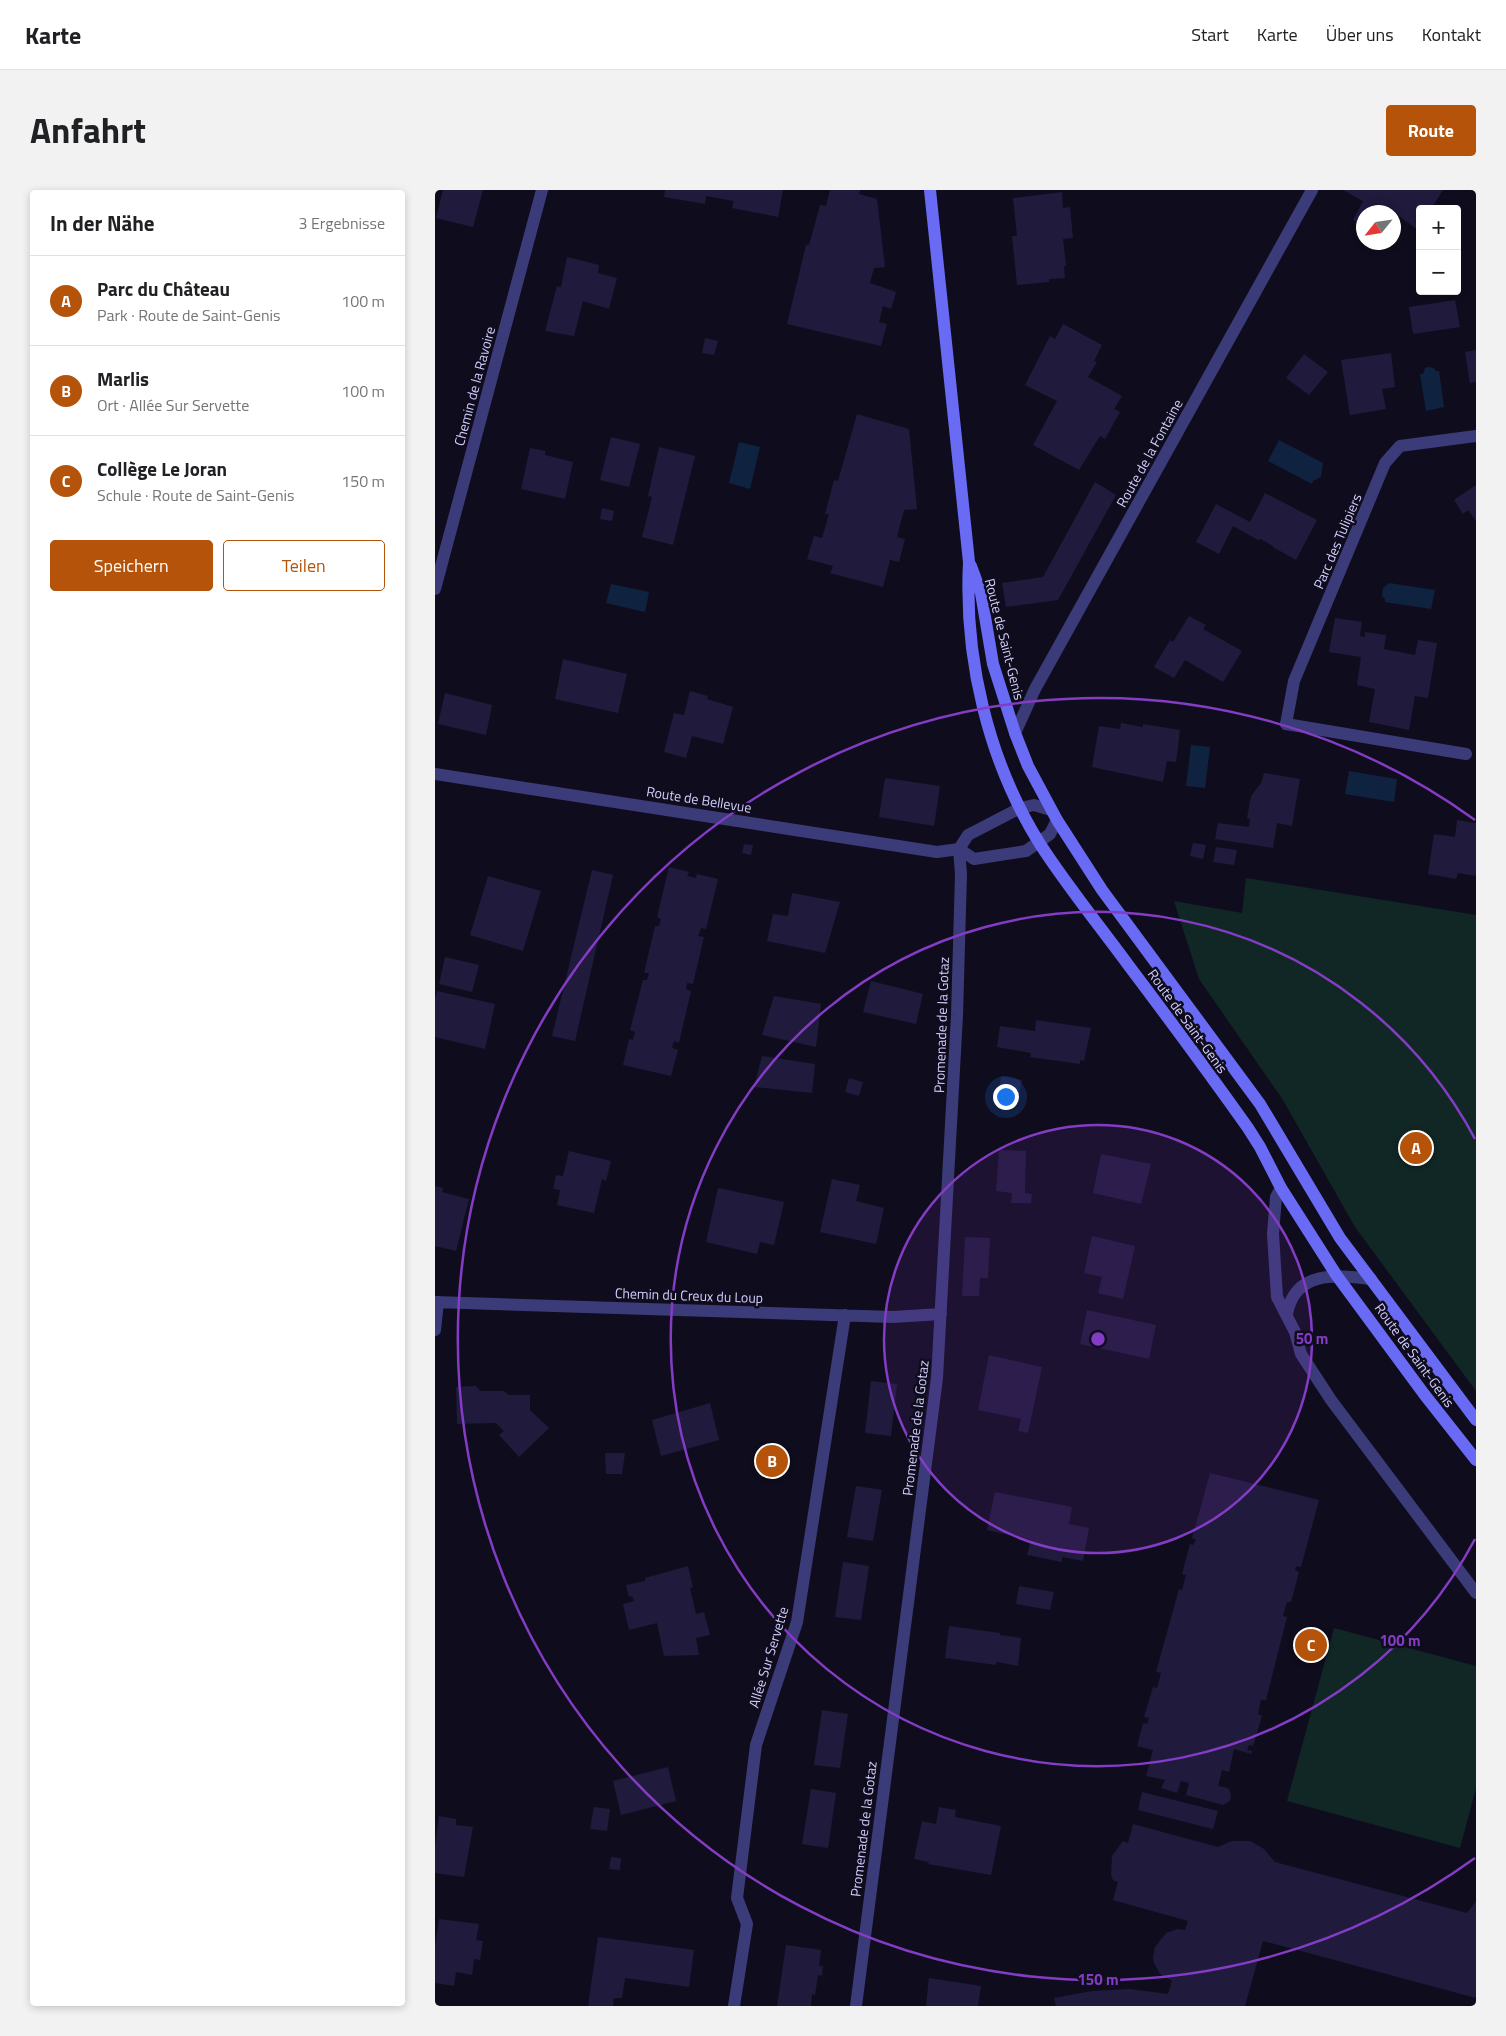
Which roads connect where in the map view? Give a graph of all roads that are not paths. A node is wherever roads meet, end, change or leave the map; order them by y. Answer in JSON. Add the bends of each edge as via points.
{"nodes":[{"id":1,"x":541,"y":190,"type":"edge"},
{"id":2,"x":930,"y":190,"type":"edge"},
{"id":3,"x":1312,"y":190,"type":"edge"},
{"id":4,"x":1476,"y":436,"type":"edge"},
{"id":5,"x":969,"y":562,"type":"junction"},
{"id":6,"x":435,"y":589,"type":"edge"},
{"id":7,"x":1015,"y":733,"type":"junction"},
{"id":8,"x":1466,"y":754,"type":"dead end"},
{"id":9,"x":435,"y":774,"type":"edge"},
{"id":10,"x":1020,"y":808,"type":"junction"},
{"id":11,"x":1054,"y":815,"type":"junction"},
{"id":12,"x":1040,"y":843,"type":"junction"},
{"id":13,"x":959,"y":849,"type":"junction"},
{"id":14,"x":1281,"y":1188,"type":"junction"},
{"id":15,"x":1337,"y":1276,"type":"junction"},
{"id":16,"x":1371,"y":1279,"type":"junction"},
{"id":17,"x":436,"y":1302,"type":"edge"},
{"id":18,"x":941,"y":1314,"type":"junction"},
{"id":19,"x":1287,"y":1314,"type":"junction"},
{"id":20,"x":845,"y":1315,"type":"junction"},
{"id":21,"x":435,"y":1330,"type":"edge"},
{"id":22,"x":1476,"y":1420,"type":"edge"},
{"id":23,"x":1476,"y":1460,"type":"edge"},
{"id":24,"x":1476,"y":1593,"type":"edge"},
{"id":25,"x":734,"y":2006,"type":"edge"},
{"id":26,"x":856,"y":2006,"type":"edge"}],
"edges":[{"from":1,"to":6,"type":"street","name":"Chemin de la Ravoire"},
{"from":2,"to":5,"type":"main road","name":"Route de Saint-Genis"},
{"from":3,"to":7,"type":"street","name":"Route de la Fontaine","via":[[1035,689]]},
{"from":4,"to":8,"type":"street","name":"Parc des Tulipiers","via":[[1400,446],[1385,462],[1294,682],[1286,724]]},
{"from":5,"to":7,"type":"main road","name":"Route de Saint-Genis","via":[[981,593],[993,664]]},
{"from":5,"to":10,"type":"main road","name":"Route de Saint-Genis","via":[[967,598],[974,664],[989,725]]},
{"from":7,"to":11,"type":"main road","name":"Route de Saint-Genis"},
{"from":9,"to":13,"type":"street","name":"Route de Bellevue","via":[[937,852]]},
{"from":10,"to":11,"type":"street","via":[[1034,805]]},
{"from":10,"to":12,"type":"main road","name":"Route de Saint-Genis"},
{"from":10,"to":13,"type":"street","via":[[968,835]]},
{"from":11,"to":12,"type":"street","name":"Route de Bellevue","via":[[1050,834]]},
{"from":11,"to":16,"type":"main road","name":"Route de Saint-Genis","via":[[1102,890],[1261,1104],[1340,1238]]},
{"from":12,"to":13,"type":"street","name":"Route de Bellevue","via":[[1021,853],[974,859]]},
{"from":12,"to":14,"type":"main road","name":"Route de Saint-Genis","via":[[1247,1128]]},
{"from":13,"to":18,"type":"street","name":"Promenade de la Gotaz","via":[[957,1015]]},
{"from":14,"to":15,"type":"main road","name":"Route de Saint-Genis"},
{"from":14,"to":19,"type":"street","via":[[1276,1197],[1274,1268],[1277,1297]]},
{"from":15,"to":16,"type":"street"},
{"from":15,"to":19,"type":"street","via":[[1306,1284],[1290,1301]]},
{"from":15,"to":23,"type":"main road","name":"Route de Saint-Genis"},
{"from":16,"to":22,"type":"main road","name":"Route de Saint-Genis"},
{"from":17,"to":20,"type":"street","name":"Chemin du Creux du Loup"},
{"from":17,"to":21,"type":"street"},
{"from":18,"to":20,"type":"street","name":"Chemin du Creux du Loup"},
{"from":18,"to":26,"type":"street","name":"Promenade de la Gotaz","via":[[937,1378]]},
{"from":19,"to":24,"type":"street","via":[[1301,1354],[1331,1400]]},
{"from":20,"to":25,"type":"street","name":"Allée Sur Servette","via":[[797,1622],[757,1744],[737,1898],[747,1924]]}]}
